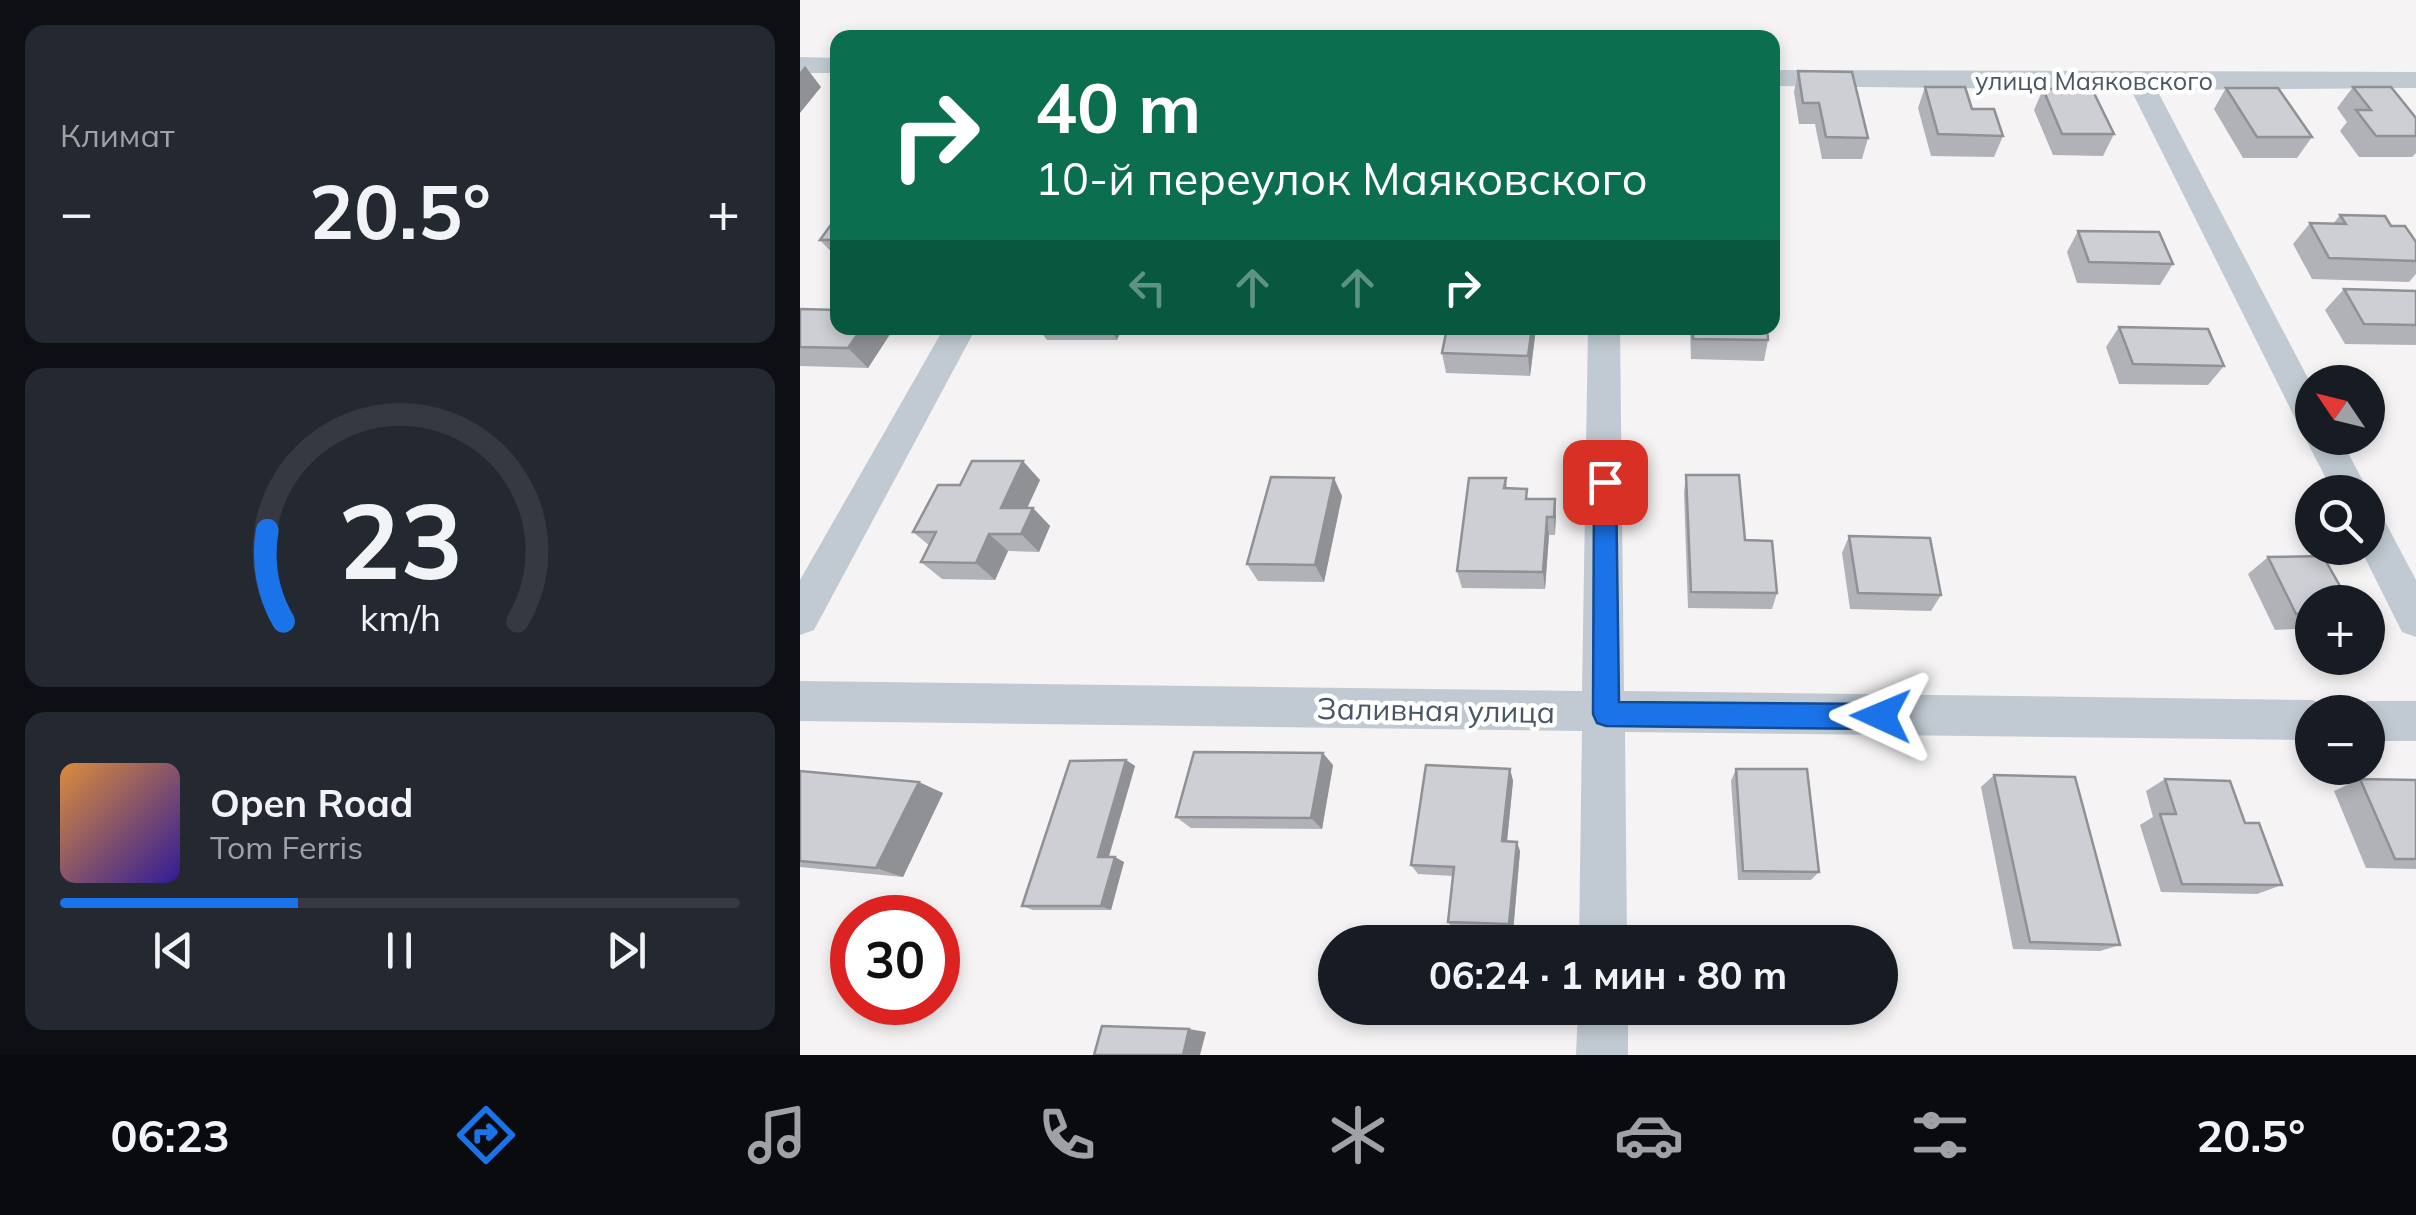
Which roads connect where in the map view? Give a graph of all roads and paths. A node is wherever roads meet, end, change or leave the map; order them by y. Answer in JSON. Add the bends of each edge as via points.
{"nodes":[{"id":1,"x":800,"y":66,"type":"edge"},
{"id":2,"x":830,"y":66,"type":"edge"},
{"id":3,"x":1780,"y":78,"type":"edge"},
{"id":4,"x":2416,"y":80,"type":"edge"},
{"id":5,"x":2140,"y":82,"type":"junction"},
{"id":6,"x":956,"y":335,"type":"edge"},
{"id":7,"x":1604,"y":335,"type":"edge"},
{"id":8,"x":2295,"y":385,"type":"edge"},
{"id":9,"x":2385,"y":558,"type":"edge"},
{"id":10,"x":800,"y":617,"type":"edge"},
{"id":11,"x":2416,"y":619,"type":"edge"},
{"id":12,"x":800,"y":701,"type":"edge"},
{"id":13,"x":1606,"y":714,"type":"junction"},
{"id":14,"x":2295,"y":720,"type":"edge"},
{"id":15,"x":2385,"y":721,"type":"edge"},
{"id":16,"x":2416,"y":721,"type":"edge"},
{"id":17,"x":1604,"y":925,"type":"edge"},
{"id":18,"x":1603,"y":1025,"type":"edge"},
{"id":19,"x":1602,"y":1055,"type":"edge"}],
"edges":[{"from":1,"to":2,"type":"street"},
{"from":3,"to":5,"type":"street","name":"улица Маяковского"},
{"from":4,"to":5,"type":"street","name":"улица Маяковского"},
{"from":5,"to":8,"type":"street"},
{"from":6,"to":10,"type":"street"},
{"from":7,"to":13,"type":"street"},
{"from":9,"to":11,"type":"street"},
{"from":12,"to":13,"type":"street","name":"Заливная улица"},
{"from":13,"to":14,"type":"street","name":"Заливная улица"},
{"from":13,"to":17,"type":"street"},
{"from":15,"to":16,"type":"street"},
{"from":18,"to":19,"type":"street"}]}
